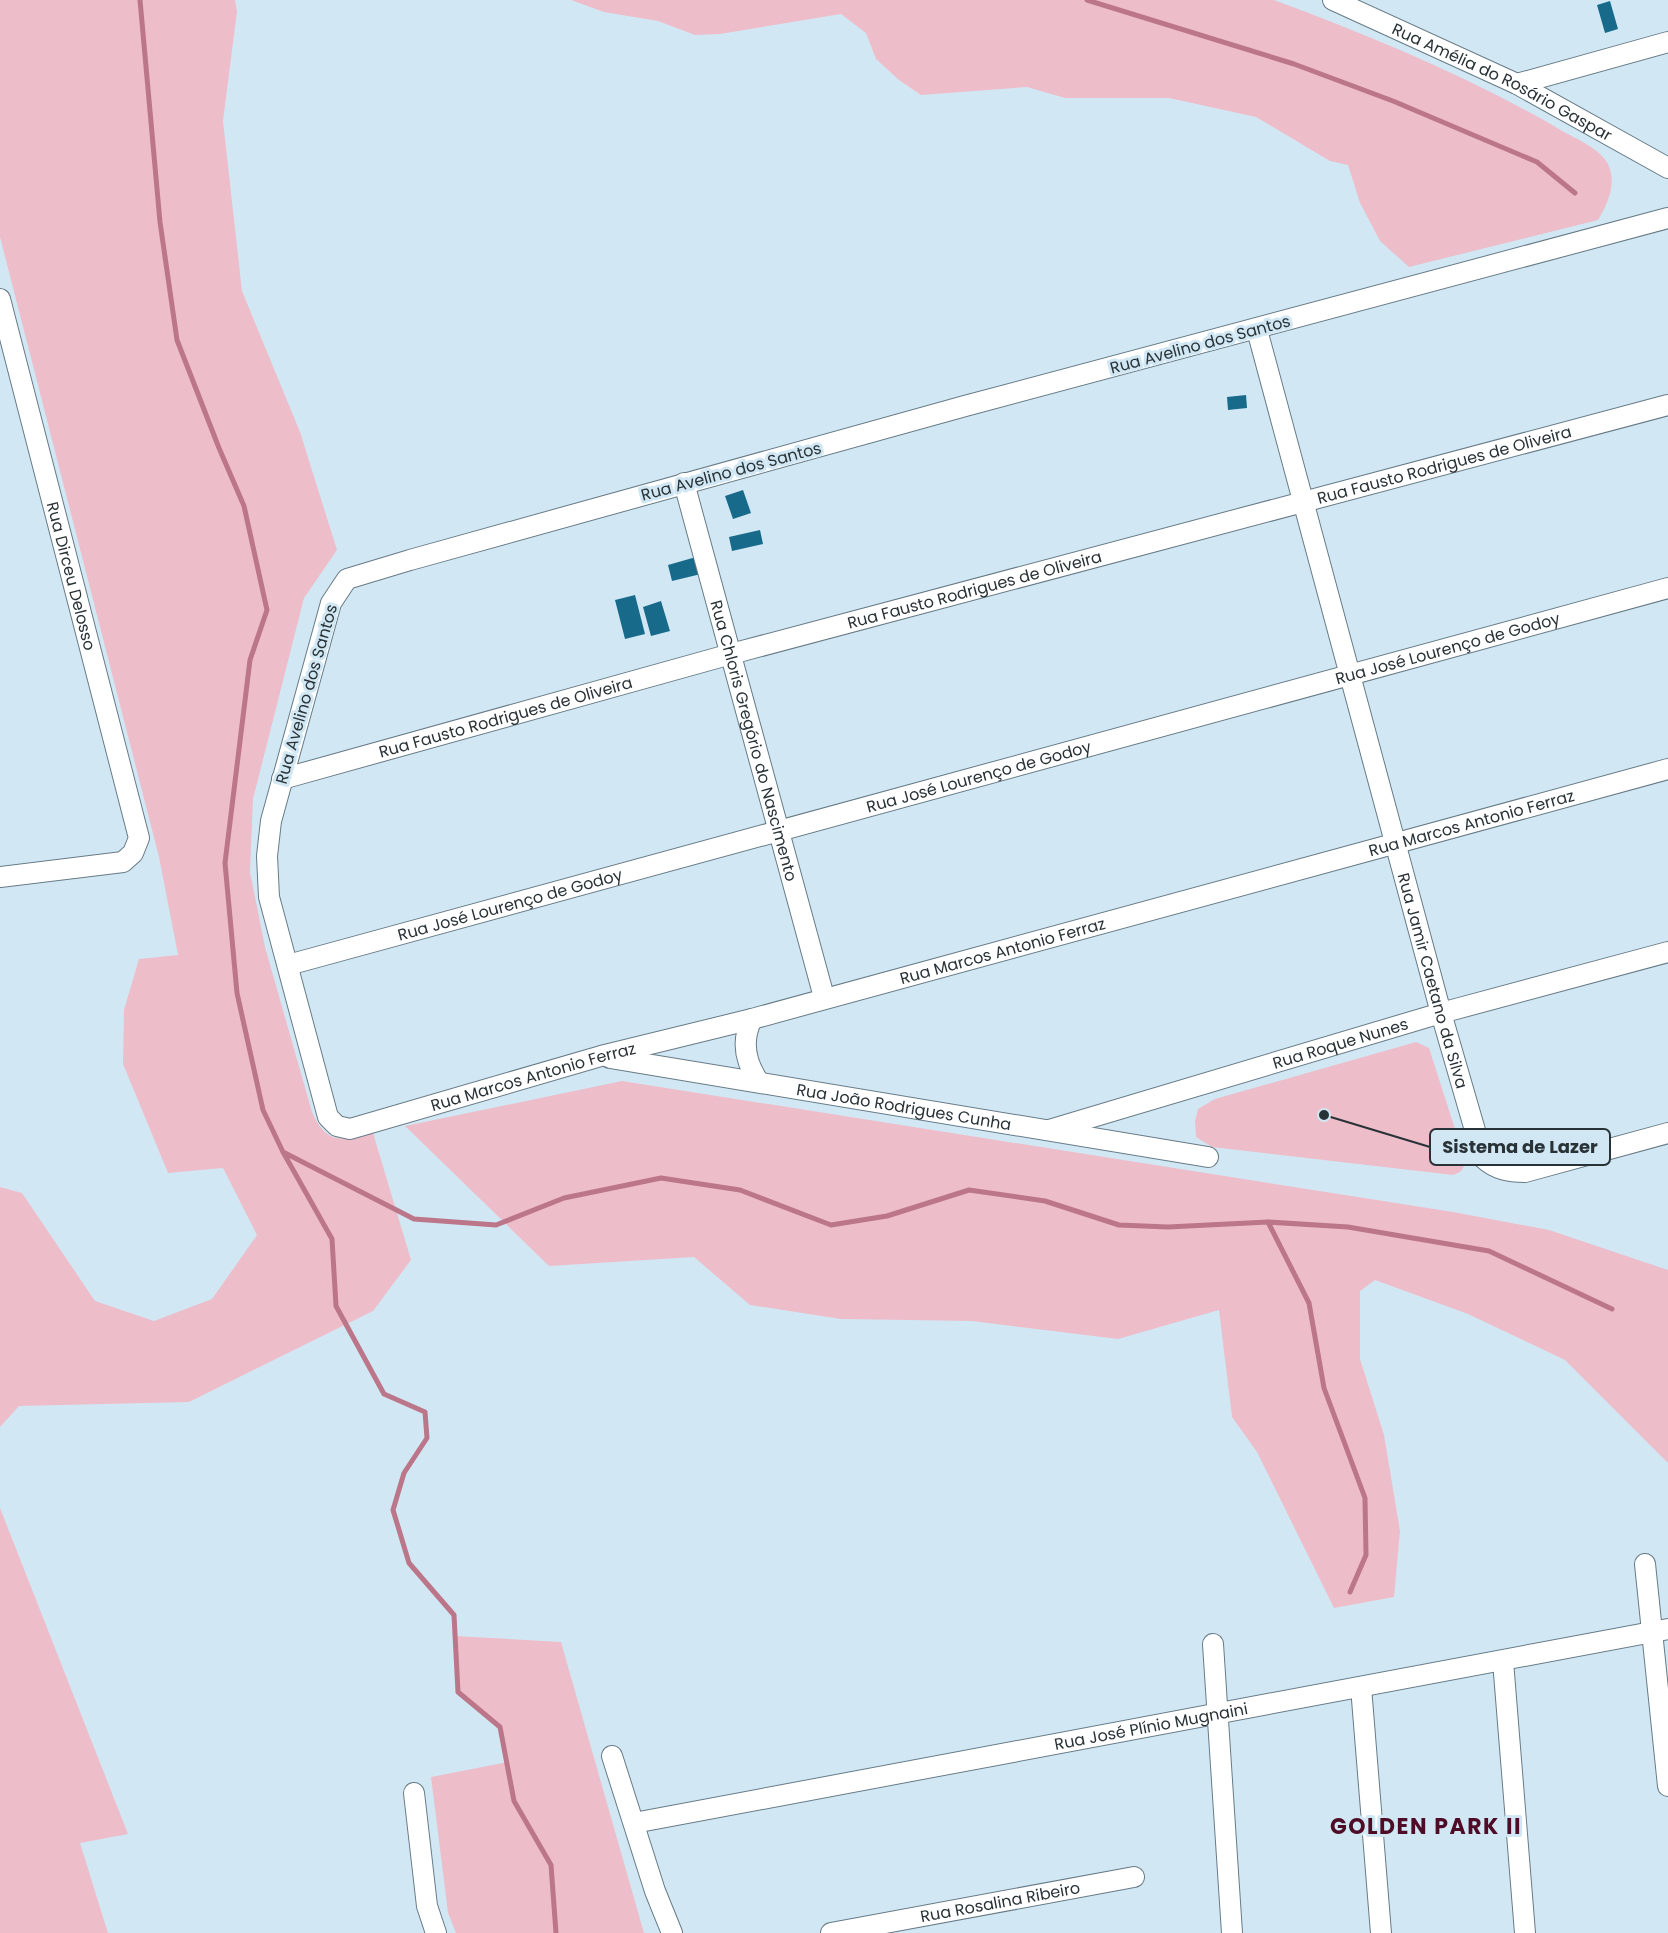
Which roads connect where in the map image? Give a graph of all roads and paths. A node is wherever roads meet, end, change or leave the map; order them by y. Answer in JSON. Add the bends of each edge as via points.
{"nodes":[{"id":1,"x":1333,"y":0,"type":"edge"},
{"id":2,"x":1355,"y":4,"type":"edge"},
{"id":3,"x":1668,"y":42,"type":"edge"},
{"id":4,"x":1517,"y":84,"type":"junction"},
{"id":5,"x":1668,"y":168,"type":"edge"},
{"id":6,"x":1668,"y":218,"type":"edge"},
{"id":7,"x":0,"y":299,"type":"edge"},
{"id":8,"x":1257,"y":330,"type":"junction"},
{"id":9,"x":1668,"y":405,"type":"edge"},
{"id":10,"x":684,"y":483,"type":"junction"},
{"id":11,"x":1303,"y":502,"type":"junction"},
{"id":12,"x":1668,"y":588,"type":"edge"},
{"id":13,"x":731,"y":654,"type":"junction"},
{"id":14,"x":1349,"y":673,"type":"junction"},
{"id":15,"x":1668,"y":770,"type":"edge"},
{"id":16,"x":282,"y":779,"type":"junction"},
{"id":17,"x":779,"y":829,"type":"junction"},
{"id":18,"x":1397,"y":844,"type":"junction"},
{"id":19,"x":0,"y":876,"type":"edge"},
{"id":20,"x":1668,"y":951,"type":"edge"},
{"id":21,"x":288,"y":965,"type":"junction"},
{"id":22,"x":824,"y":998,"type":"junction"},
{"id":23,"x":1441,"y":1013,"type":"junction"},
{"id":24,"x":752,"y":1018,"type":"junction"},
{"id":25,"x":601,"y":1056,"type":"junction"},
{"id":26,"x":759,"y":1082,"type":"junction"},
{"id":27,"x":337,"y":1126,"type":"joint"},
{"id":28,"x":1049,"y":1130,"type":"junction"},
{"id":29,"x":1668,"y":1134,"type":"edge"},
{"id":30,"x":1208,"y":1157,"type":"dead end"},
{"id":31,"x":1645,"y":1563,"type":"dead end"},
{"id":32,"x":1660,"y":1631,"type":"edge"},
{"id":33,"x":1213,"y":1644,"type":"dead end"},
{"id":34,"x":1503,"y":1660,"type":"junction"},
{"id":35,"x":1361,"y":1687,"type":"junction"},
{"id":36,"x":1217,"y":1714,"type":"junction"},
{"id":37,"x":612,"y":1756,"type":"dead end"},
{"id":38,"x":1668,"y":1786,"type":"edge"},
{"id":39,"x":414,"y":1793,"type":"dead end"},
{"id":40,"x":634,"y":1823,"type":"junction"},
{"id":41,"x":1134,"y":1877,"type":"dead end"},
{"id":42,"x":436,"y":1933,"type":"edge"},
{"id":43,"x":672,"y":1933,"type":"edge"},
{"id":44,"x":831,"y":1933,"type":"edge"},
{"id":45,"x":1233,"y":1933,"type":"edge"},
{"id":46,"x":1381,"y":1933,"type":"edge"},
{"id":47,"x":1525,"y":1933,"type":"edge"}],
"edges":[{"from":1,"to":2,"type":"street","name":"Rua Amélia do Rosário Gaspar"},
{"from":2,"to":4,"type":"street","name":"Rua Amélia do Rosário Gaspar"},
{"from":3,"to":4,"type":"street"},
{"from":4,"to":5,"type":"street","name":"Rua Amélia do Rosário Gaspar"},
{"from":6,"to":8,"type":"street","name":"Rua Avelino dos Santos"},
{"from":7,"to":19,"type":"street","name":"Rua Dirceu Delosso","via":[[139,838],[133,853],[123,862]]},
{"from":8,"to":10,"type":"street","name":"Rua Avelino dos Santos"},
{"from":8,"to":11,"type":"street","name":"Rua Jamir Caetano da Silva"},
{"from":9,"to":11,"type":"street","name":"Rua Fausto Rodrigues de Oliveira"},
{"from":10,"to":13,"type":"street","name":"Rua Chloris Gregório do Nascimento"},
{"from":10,"to":16,"type":"street","name":"Rua Avelino dos Santos","via":[[347,579],[331,603]]},
{"from":11,"to":13,"type":"street","name":"Rua Fausto Rodrigues de Oliveira"},
{"from":11,"to":14,"type":"street","name":"Rua Jamir Caetano da Silva"},
{"from":12,"to":14,"type":"street","name":"Rua José Lourenço de Godoy"},
{"from":13,"to":16,"type":"street","name":"Rua Fausto Rodrigues de Oliveira"},
{"from":13,"to":17,"type":"street","name":"Rua Chloris Gregório do Nascimento"},
{"from":14,"to":17,"type":"street","name":"Rua José Lourenço de Godoy"},
{"from":14,"to":18,"type":"street","name":"Rua Jamir Caetano da Silva"},
{"from":15,"to":18,"type":"street","name":"Rua Marcos Antonio Ferraz"},
{"from":16,"to":21,"type":"street","name":"Rua Avelino dos Santos","via":[[267,856],[269,897]]},
{"from":17,"to":21,"type":"street","name":"Rua José Lourenço de Godoy"},
{"from":17,"to":22,"type":"street","name":"Rua Chloris Gregório do Nascimento"},
{"from":18,"to":22,"type":"street","name":"Rua Marcos Antonio Ferraz"},
{"from":18,"to":23,"type":"street","name":"Rua Jamir Caetano da Silva"},
{"from":20,"to":23,"type":"street","name":"Rua Roque Nunes"},
{"from":21,"to":27,"type":"street","name":"Rua Avelino dos Santos","via":[[328,1117]]},
{"from":22,"to":24,"type":"street","name":"Rua Marcos Antonio Ferraz"},
{"from":23,"to":28,"type":"street","name":"Rua Roque Nunes"},
{"from":23,"to":29,"type":"street","name":"Rua Jamir Caetano da Silva","via":[[1483,1158],[1491,1165],[1526,1172]]},
{"from":24,"to":25,"type":"street","name":"Rua Marcos Antonio Ferraz"},
{"from":24,"to":26,"type":"street","via":[[746,1032],[746,1049],[748,1067]]},
{"from":25,"to":26,"type":"street","name":"Rua João Rodrigues Cunha"},
{"from":25,"to":27,"type":"street","name":"Rua Marcos Antonio Ferraz","via":[[350,1129]]},
{"from":26,"to":28,"type":"street","name":"Rua João Rodrigues Cunha"},
{"from":28,"to":30,"type":"street","name":"Rua João Rodrigues Cunha"},
{"from":31,"to":32,"type":"street"},
{"from":32,"to":34,"type":"street","name":"Rua José Plínio Mugnaini"},
{"from":32,"to":38,"type":"street"},
{"from":33,"to":36,"type":"street"},
{"from":34,"to":35,"type":"street","name":"Rua José Plínio Mugnaini"},
{"from":34,"to":47,"type":"street"},
{"from":35,"to":36,"type":"street","name":"Rua José Plínio Mugnaini"},
{"from":35,"to":46,"type":"street"},
{"from":36,"to":40,"type":"street","name":"Rua José Plínio Mugnaini"},
{"from":36,"to":45,"type":"street"},
{"from":37,"to":40,"type":"street"},
{"from":39,"to":42,"type":"street","via":[[427,1906]]},
{"from":40,"to":43,"type":"street"},
{"from":41,"to":44,"type":"street","name":"Rua Rosalina Ribeiro"}]}
